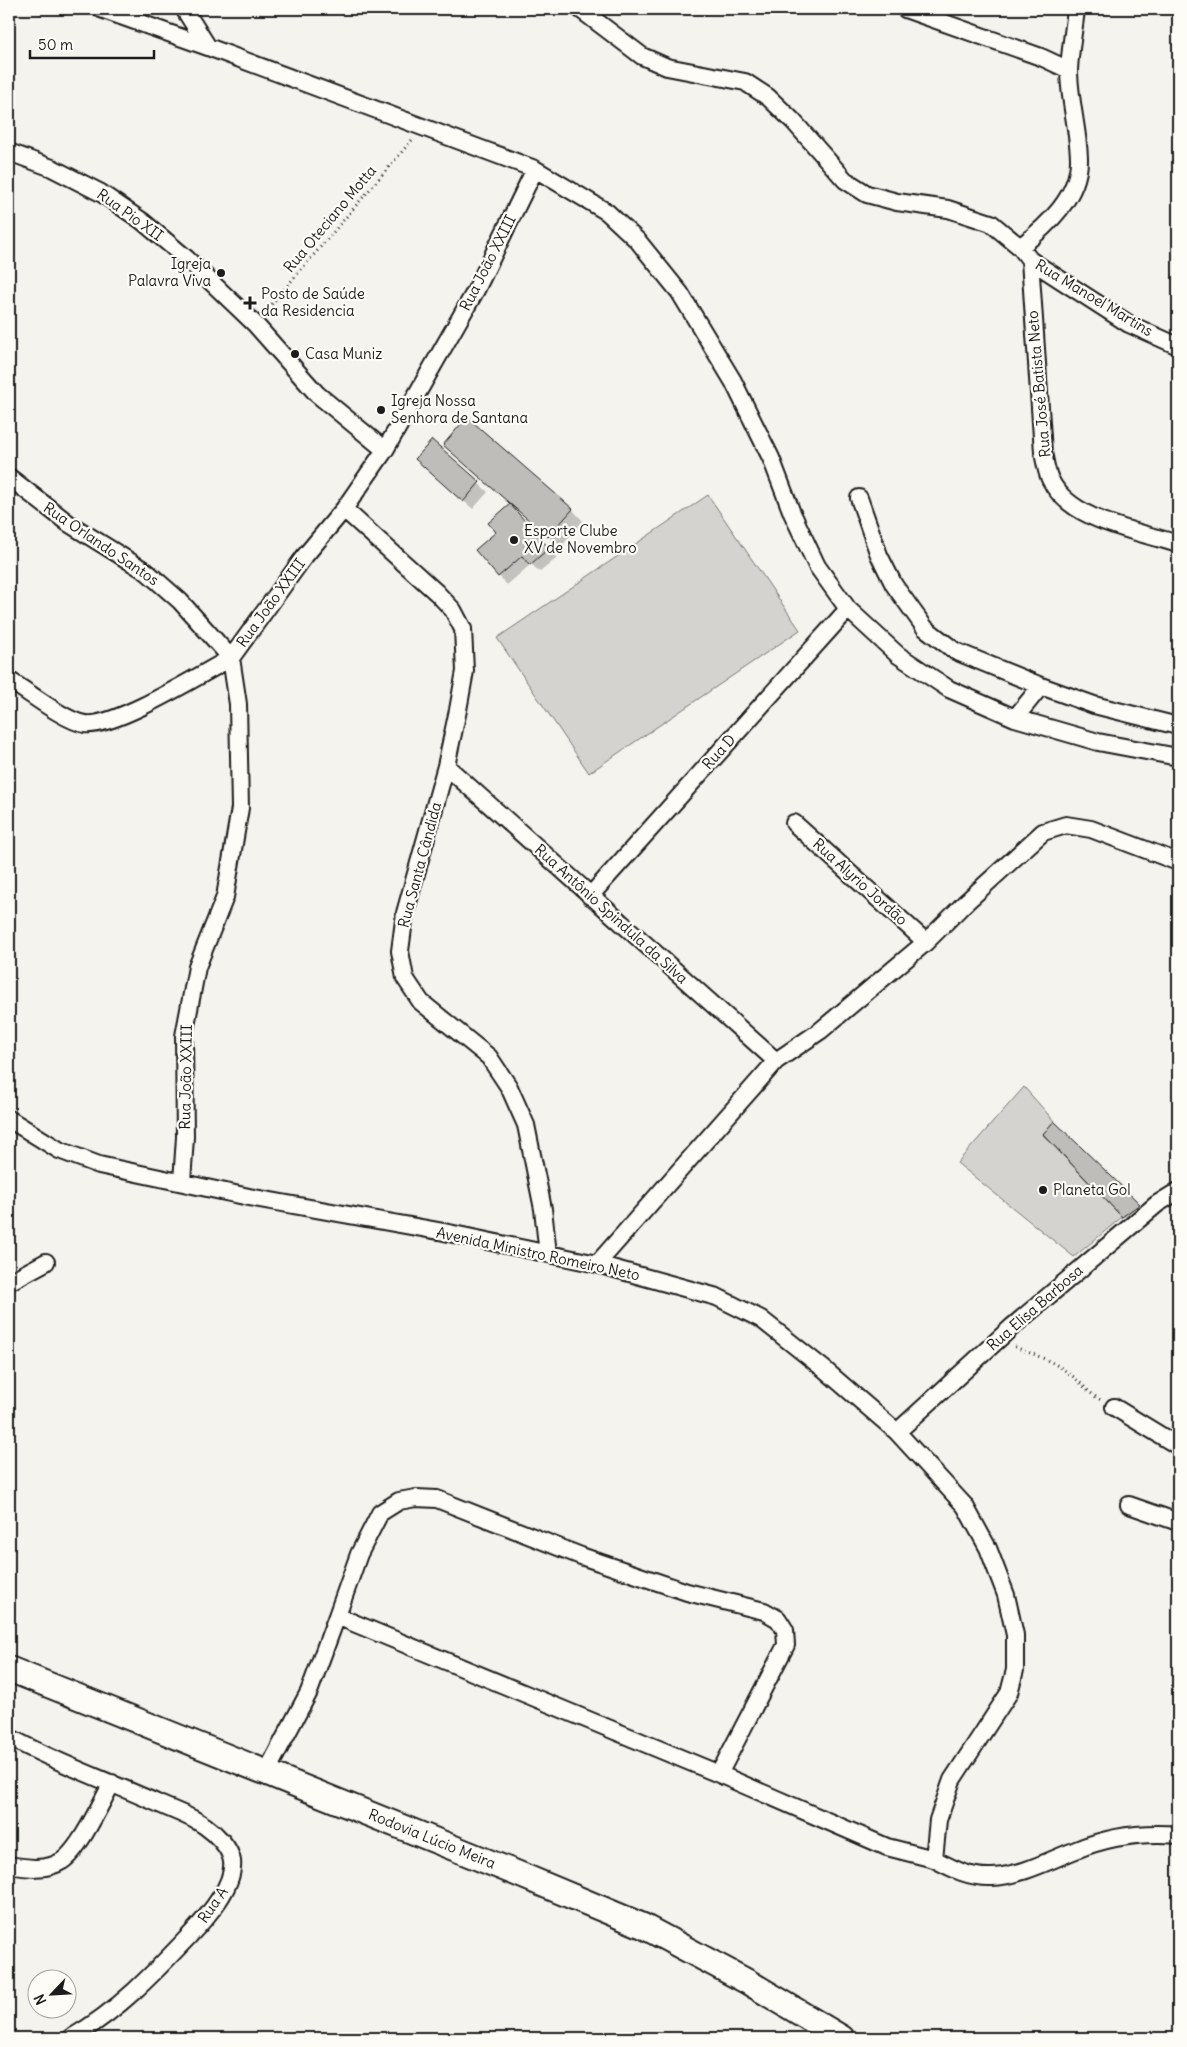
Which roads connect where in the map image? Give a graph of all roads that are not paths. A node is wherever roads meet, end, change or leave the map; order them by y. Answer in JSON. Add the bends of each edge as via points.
{"nodes":[{"id":1,"x":101,"y":9,"type":"edge"},
{"id":2,"x":184,"y":9,"type":"edge"},
{"id":3,"x":580,"y":9,"type":"edge"},
{"id":4,"x":905,"y":9,"type":"edge"},
{"id":5,"x":1076,"y":9,"type":"edge"},
{"id":6,"x":208,"y":47,"type":"junction"},
{"id":7,"x":1069,"y":70,"type":"junction"},
{"id":8,"x":9,"y":152,"type":"edge"},
{"id":9,"x":535,"y":169,"type":"junction"},
{"id":10,"x":1020,"y":247,"type":"junction"},
{"id":11,"x":1030,"y":260,"type":"junction"},
{"id":12,"x":1178,"y":346,"type":"edge"},
{"id":13,"x":385,"y":450,"type":"junction"},
{"id":14,"x":9,"y":477,"type":"edge"},
{"id":15,"x":859,"y":498,"type":"dead end"},
{"id":16,"x":344,"y":509,"type":"junction"},
{"id":17,"x":1178,"y":544,"type":"edge"},
{"id":18,"x":848,"y":609,"type":"junction"},
{"id":19,"x":231,"y":658,"type":"junction"},
{"id":20,"x":9,"y":680,"type":"edge"},
{"id":21,"x":1041,"y":686,"type":"junction"},
{"id":22,"x":1015,"y":718,"type":"junction"},
{"id":23,"x":1178,"y":726,"type":"edge"},
{"id":24,"x":1178,"y":757,"type":"edge"},
{"id":25,"x":446,"y":766,"type":"junction"},
{"id":26,"x":794,"y":822,"type":"dead end"},
{"id":27,"x":1178,"y":862,"type":"edge"},
{"id":28,"x":590,"y":896,"type":"junction"},
{"id":29,"x":926,"y":942,"type":"junction"},
{"id":30,"x":776,"y":1060,"type":"junction"},
{"id":31,"x":9,"y":1119,"type":"edge"},
{"id":32,"x":182,"y":1182,"type":"junction"},
{"id":33,"x":1178,"y":1190,"type":"edge"},
{"id":34,"x":548,"y":1254,"type":"junction"},
{"id":35,"x":46,"y":1262,"type":"dead end"},
{"id":36,"x":597,"y":1264,"type":"junction"},
{"id":37,"x":9,"y":1282,"type":"edge"},
{"id":38,"x":1114,"y":1407,"type":"road end"},
{"id":39,"x":897,"y":1432,"type":"junction"},
{"id":40,"x":1178,"y":1446,"type":"edge"},
{"id":41,"x":1129,"y":1505,"type":"dead end"},
{"id":42,"x":1178,"y":1522,"type":"edge"},
{"id":43,"x":337,"y":1616,"type":"junction"},
{"id":44,"x":9,"y":1669,"type":"edge"},
{"id":45,"x":9,"y":1737,"type":"edge"},
{"id":46,"x":266,"y":1773,"type":"junction"},
{"id":47,"x":719,"y":1774,"type":"junction"},
{"id":48,"x":112,"y":1783,"type":"junction"},
{"id":49,"x":1178,"y":1835,"type":"edge"},
{"id":50,"x":934,"y":1859,"type":"junction"},
{"id":51,"x":9,"y":1865,"type":"edge"},
{"id":52,"x":71,"y":2038,"type":"edge"},
{"id":53,"x":842,"y":2038,"type":"edge"}],
"edges":[{"from":1,"to":6,"type":"street"},
{"from":2,"to":6,"type":"street"},
{"from":3,"to":10,"type":"street","name":"Rua Manoel Martins","via":[[650,60],[667,67],[745,82],[768,97],[793,121],[844,180],[867,194],[948,209],[991,223]]},
{"from":4,"to":7,"type":"street"},
{"from":5,"to":7,"type":"street"},
{"from":6,"to":9,"type":"street"},
{"from":7,"to":10,"type":"street","via":[[1079,159],[1074,183],[1060,210]]},
{"from":8,"to":13,"type":"street","name":"Rua Pio XII","via":[[52,168],[101,193],[142,220],[255,324],[317,394]]},
{"from":9,"to":13,"type":"street","name":"Rua João XXIII","via":[[476,290]]},
{"from":9,"to":18,"type":"street","via":[[607,212],[638,241],[680,293],[733,381],[771,458],[817,566]]},
{"from":10,"to":11,"type":"street","name":"Rua Manoel Martins"},
{"from":11,"to":12,"type":"street","name":"Rua Manoel Martins","via":[[1129,324]]},
{"from":11,"to":17,"type":"street","name":"Rua José Batista Neto","via":[[1043,452],[1050,479],[1062,496],[1083,513]]},
{"from":13,"to":16,"type":"street","name":"Rua João XXIII"},
{"from":14,"to":19,"type":"street","name":"Rua Orlando Santos","via":[[68,522],[147,572],[180,601]]},
{"from":15,"to":21,"type":"street","via":[[882,562],[894,585],[925,628],[955,651]]},
{"from":16,"to":19,"type":"street","name":"Rua João XXIII","via":[[304,557]]},
{"from":16,"to":25,"type":"street","name":"Rua Santa Cândida","via":[[438,593],[453,610],[463,630],[464,671]]},
{"from":18,"to":22,"type":"street","via":[[898,655],[949,688]]},
{"from":18,"to":28,"type":"street","name":"Rua D"},
{"from":19,"to":20,"type":"street","via":[[125,715],[100,724],[84,724],[70,718]]},
{"from":19,"to":32,"type":"street","name":"Rua João XXIII","via":[[238,704],[240,808],[225,897],[197,967],[184,1036]]},
{"from":21,"to":22,"type":"street"},
{"from":21,"to":23,"type":"street","via":[[1094,705]]},
{"from":22,"to":24,"type":"street","via":[[1098,742]]},
{"from":25,"to":28,"type":"street","name":"Rua Antônio Spindula da Silva"},
{"from":25,"to":34,"type":"street","name":"Rua Santa Cândida","via":[[405,913],[400,951],[405,978],[421,1002],[490,1057],[509,1086],[528,1134]]},
{"from":26,"to":29,"type":"street","name":"Rua Alyrio Jordão"},
{"from":27,"to":29,"type":"street","via":[[1091,830],[1066,825],[1058,827],[1043,832],[1014,857]]},
{"from":28,"to":30,"type":"street","name":"Rua Antônio Spindula da Silva"},
{"from":29,"to":30,"type":"street","via":[[820,1031]]},
{"from":30,"to":36,"type":"street"},
{"from":31,"to":32,"type":"street","name":"Avenida Ministro Romeiro Neto","via":[[59,1150],[99,1165]]},
{"from":32,"to":34,"type":"street","name":"Avenida Ministro Romeiro Neto"},
{"from":33,"to":39,"type":"street","name":"Rua Elisa Barbosa","via":[[1157,1204],[998,1340]]},
{"from":34,"to":36,"type":"street","name":"Avenida Ministro Romeiro Neto"},
{"from":35,"to":37,"type":"street"},
{"from":36,"to":39,"type":"street","name":"Avenida Ministro Romeiro Neto","via":[[717,1297],[761,1319]]},
{"from":38,"to":40,"type":"street"},
{"from":39,"to":50,"type":"street","name":"Avenida Ministro Romeiro Neto","via":[[965,1506],[988,1548],[1004,1588],[1015,1635],[1015,1670],[1009,1693],[952,1780],[938,1820]]},
{"from":41,"to":42,"type":"street"},
{"from":43,"to":46,"type":"street","via":[[309,1692]]},
{"from":43,"to":47,"type":"street"},
{"from":43,"to":47,"type":"street","via":[[359,1554],[380,1513],[399,1502],[416,1498],[437,1499],[581,1556],[687,1592],[764,1611],[778,1619],[785,1630],[786,1644]]},
{"from":44,"to":46,"type":"highway","name":"Rodovia Lúcio Meira"},
{"from":45,"to":48,"type":"street","name":"Rua A"},
{"from":46,"to":53,"type":"highway","name":"Rodovia Lúcio Meira","via":[[642,1926],[748,1982]]},
{"from":47,"to":50,"type":"street","via":[[887,1847]]},
{"from":48,"to":51,"type":"street","via":[[82,1838],[62,1861],[45,1867]]},
{"from":48,"to":52,"type":"street","name":"Rua A","via":[[204,1825],[223,1842],[232,1860],[229,1881],[218,1902],[198,1926],[138,1989],[99,2021]]},
{"from":49,"to":50,"type":"street","via":[[1125,1836],[1079,1848],[1027,1870],[992,1877],[963,1874]]}]}
